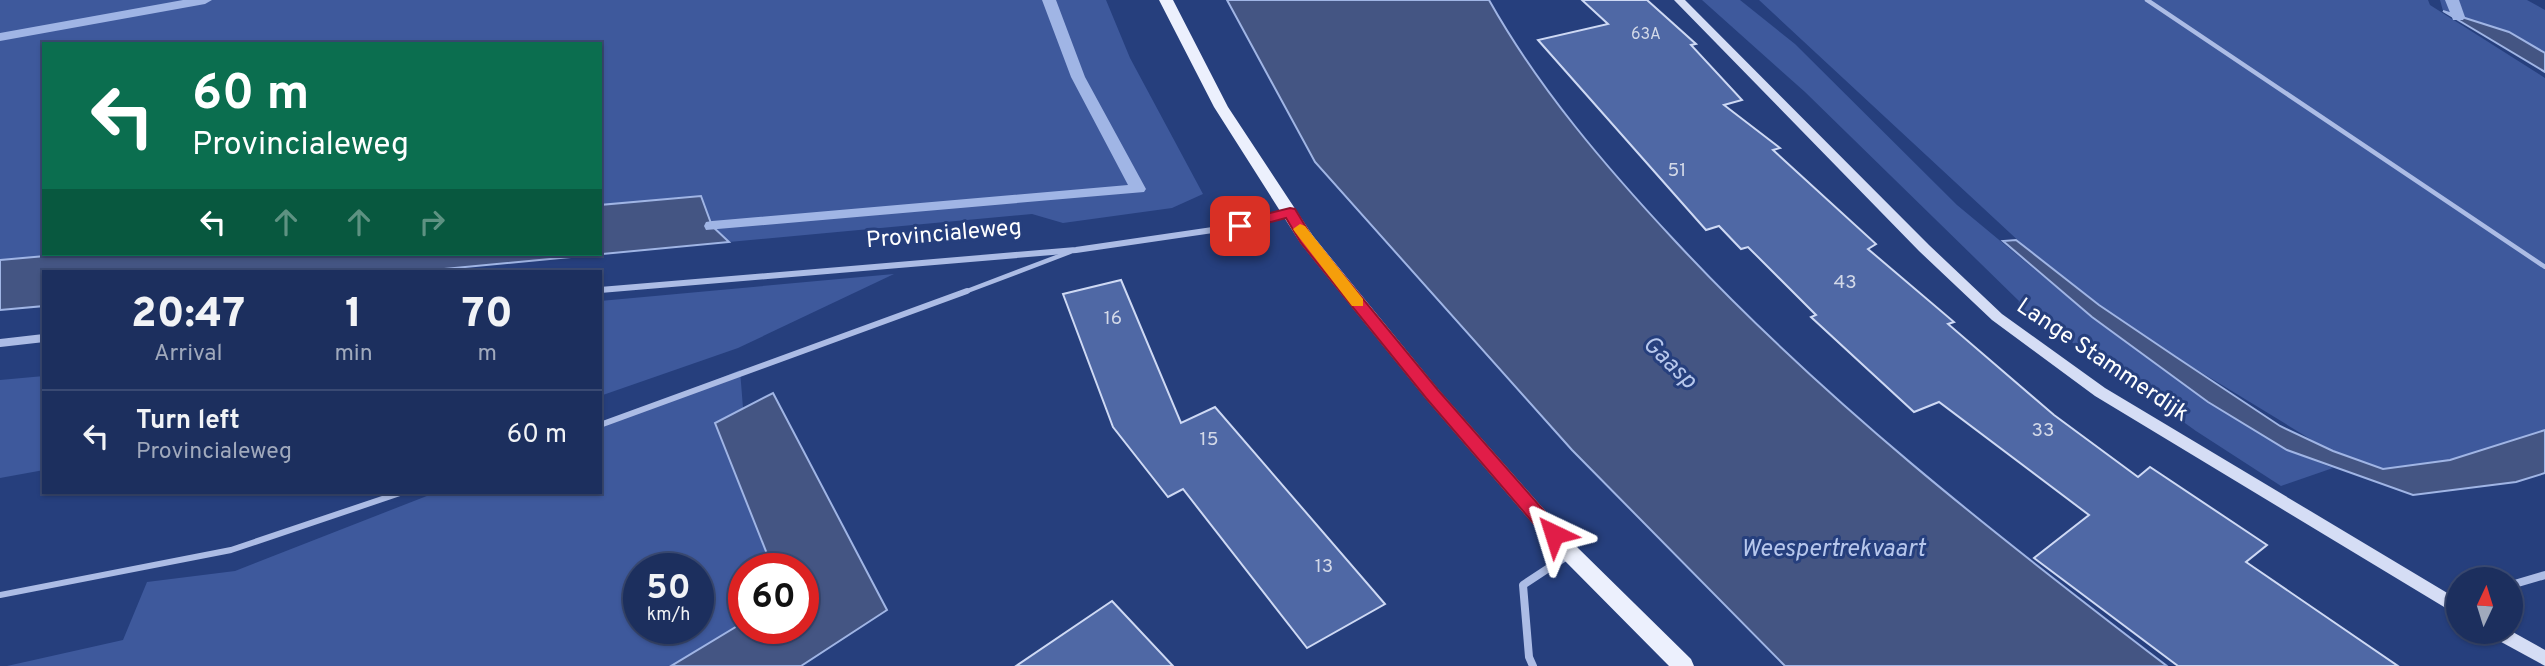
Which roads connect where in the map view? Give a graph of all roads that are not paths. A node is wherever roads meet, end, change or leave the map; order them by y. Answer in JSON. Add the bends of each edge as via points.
{"nodes":[{"id":1,"x":1166,"y":0,"type":"edge"},
{"id":2,"x":1679,"y":0,"type":"edge"},
{"id":3,"x":2147,"y":0,"type":"edge"},
{"id":4,"x":1290,"y":212,"type":"junction"},
{"id":5,"x":1076,"y":250,"type":"junction"},
{"id":6,"x":2545,"y":267,"type":"edge"},
{"id":7,"x":602,"y":290,"type":"edge"},
{"id":8,"x":42,"y":338,"type":"edge"},
{"id":9,"x":0,"y":343,"type":"edge"},
{"id":10,"x":602,"y":424,"type":"edge"},
{"id":11,"x":397,"y":494,"type":"edge"},
{"id":12,"x":1571,"y":554,"type":"junction"},
{"id":13,"x":2545,"y":575,"type":"edge"},
{"id":14,"x":2524,"y":581,"type":"edge"},
{"id":15,"x":0,"y":595,"type":"edge"},
{"id":16,"x":2446,"y":599,"type":"edge"},
{"id":17,"x":2519,"y":644,"type":"edge"},
{"id":18,"x":2545,"y":659,"type":"edge"},
{"id":19,"x":1533,"y":666,"type":"edge"},
{"id":20,"x":1683,"y":666,"type":"edge"}],
"edges":[{"from":1,"to":4,"type":"main road","via":[[1221,107]]},
{"from":2,"to":16,"type":"street","name":"Lange Stammerdijk","via":[[1997,317],[2100,392]]},
{"from":3,"to":6,"type":"lane"},
{"from":4,"to":5,"type":"street","name":"Provincialeweg","via":[[1240,226]]},
{"from":4,"to":12,"type":"main road","via":[[1307,240],[1432,394]]},
{"from":5,"to":7,"type":"street","name":"Provincialeweg"},
{"from":5,"to":10,"type":"lane"},
{"from":8,"to":9,"type":"street"},
{"from":11,"to":15,"type":"lane","via":[[230,550]]},
{"from":12,"to":19,"type":"street","via":[[1523,585]]},
{"from":12,"to":20,"type":"main road"},
{"from":13,"to":14,"type":"street"},
{"from":17,"to":18,"type":"street"}]}
